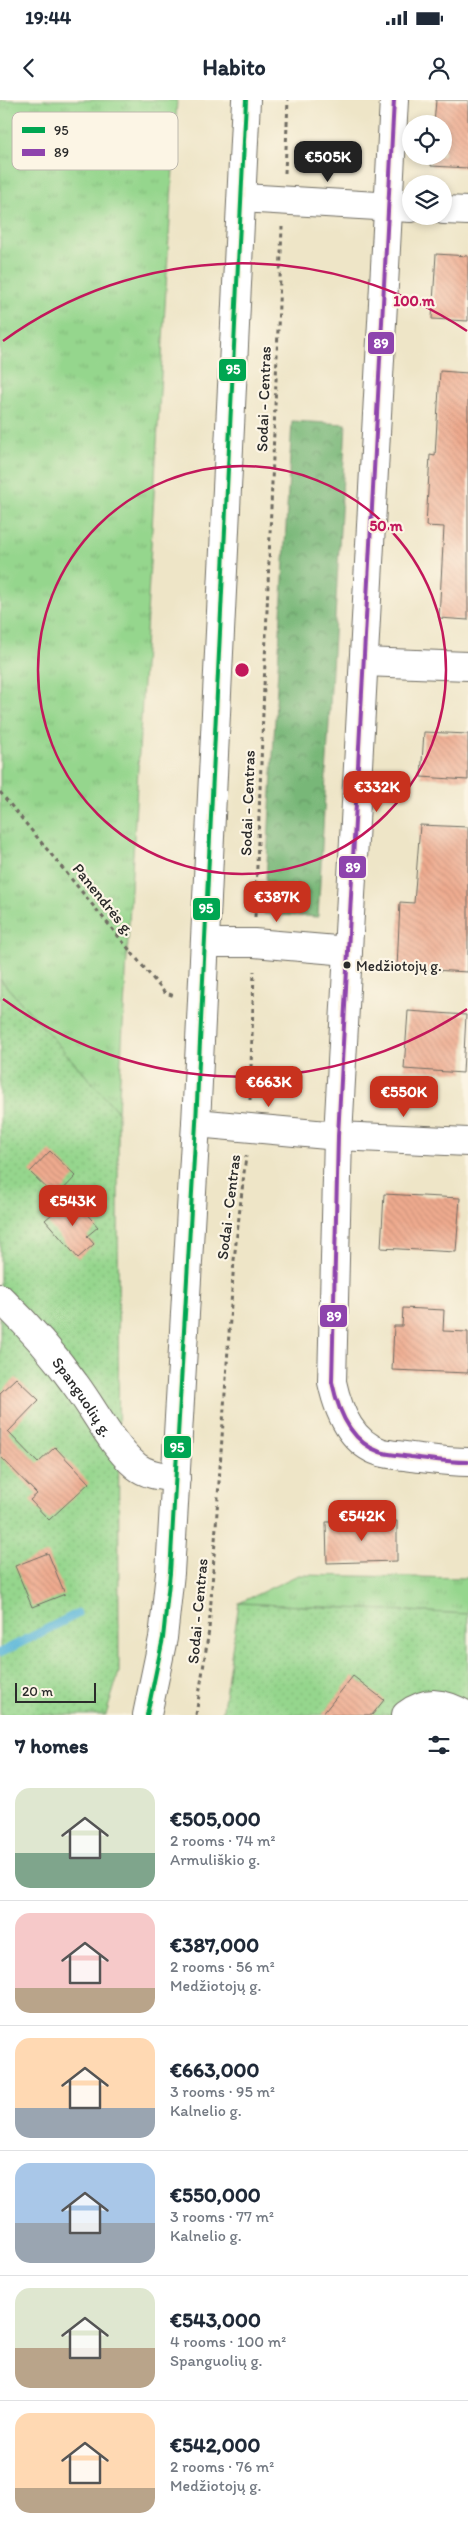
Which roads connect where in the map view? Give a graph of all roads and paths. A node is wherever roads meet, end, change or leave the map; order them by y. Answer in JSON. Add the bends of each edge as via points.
{"nodes":[{"id":1,"x":246,"y":100,"type":"edge"},
{"id":2,"x":288,"y":100,"type":"edge"},
{"id":3,"x":394,"y":100,"type":"edge"},
{"id":4,"x":242,"y":198,"type":"junction"},
{"id":5,"x":283,"y":202,"type":"junction"},
{"id":6,"x":400,"y":208,"type":"edge"},
{"id":7,"x":452,"y":210,"type":"edge"},
{"id":8,"x":468,"y":211,"type":"edge"},
{"id":9,"x":364,"y":662,"type":"junction"},
{"id":10,"x":468,"y":666,"type":"edge"},
{"id":11,"x":0,"y":792,"type":"edge"},
{"id":12,"x":205,"y":943,"type":"junction"},
{"id":13,"x":254,"y":943,"type":"junction"},
{"id":14,"x":348,"y":950,"type":"junction"},
{"id":15,"x":202,"y":1002,"type":"junction"},
{"id":16,"x":196,"y":1124,"type":"junction"},
{"id":17,"x":249,"y":1127,"type":"junction"},
{"id":18,"x":338,"y":1136,"type":"junction"},
{"id":19,"x":468,"y":1142,"type":"edge"},
{"id":20,"x":0,"y":1298,"type":"edge"},
{"id":21,"x":468,"y":1462,"type":"edge"},
{"id":22,"x":176,"y":1478,"type":"junction"},
{"id":23,"x":147,"y":1715,"type":"edge"},
{"id":24,"x":196,"y":1715,"type":"edge"},
{"id":25,"x":406,"y":1715,"type":"edge"},
{"id":26,"x":466,"y":1715,"type":"edge"}],
"edges":[{"from":1,"to":4,"type":"street"},
{"from":2,"to":5,"type":"path","name":"Sodai - Centras"},
{"from":3,"to":6,"type":"street"},
{"from":4,"to":5,"type":"street"},
{"from":4,"to":12,"type":"street"},
{"from":5,"to":6,"type":"street"},
{"from":5,"to":13,"type":"path","name":"Sodai - Centras"},
{"from":6,"to":9,"type":"street"},
{"from":7,"to":8,"type":"street"},
{"from":9,"to":10,"type":"street"},
{"from":9,"to":14,"type":"street"},
{"from":11,"to":15,"type":"path","name":"Panendrės g.","via":[[164,992]]},
{"from":12,"to":13,"type":"street"},
{"from":12,"to":15,"type":"street"},
{"from":13,"to":14,"type":"street"},
{"from":13,"to":17,"type":"path","name":"Sodai - Centras"},
{"from":14,"to":18,"type":"street"},
{"from":15,"to":16,"type":"street"},
{"from":16,"to":17,"type":"street"},
{"from":16,"to":22,"type":"street"},
{"from":17,"to":18,"type":"street"},
{"from":17,"to":24,"type":"path","name":"Sodai - Centras","via":[[234,1260],[209,1630]]},
{"from":18,"to":19,"type":"street"},
{"from":18,"to":21,"type":"street","via":[[332,1382],[337,1404],[346,1424],[363,1442],[380,1452]]},
{"from":20,"to":22,"type":"street","name":"Spanguolių g.","via":[[74,1382],[127,1457],[150,1474]]},
{"from":22,"to":23,"type":"street","via":[[163,1638]]},
{"from":25,"to":26,"type":"street","via":[[419,1705],[435,1704]]}]}
